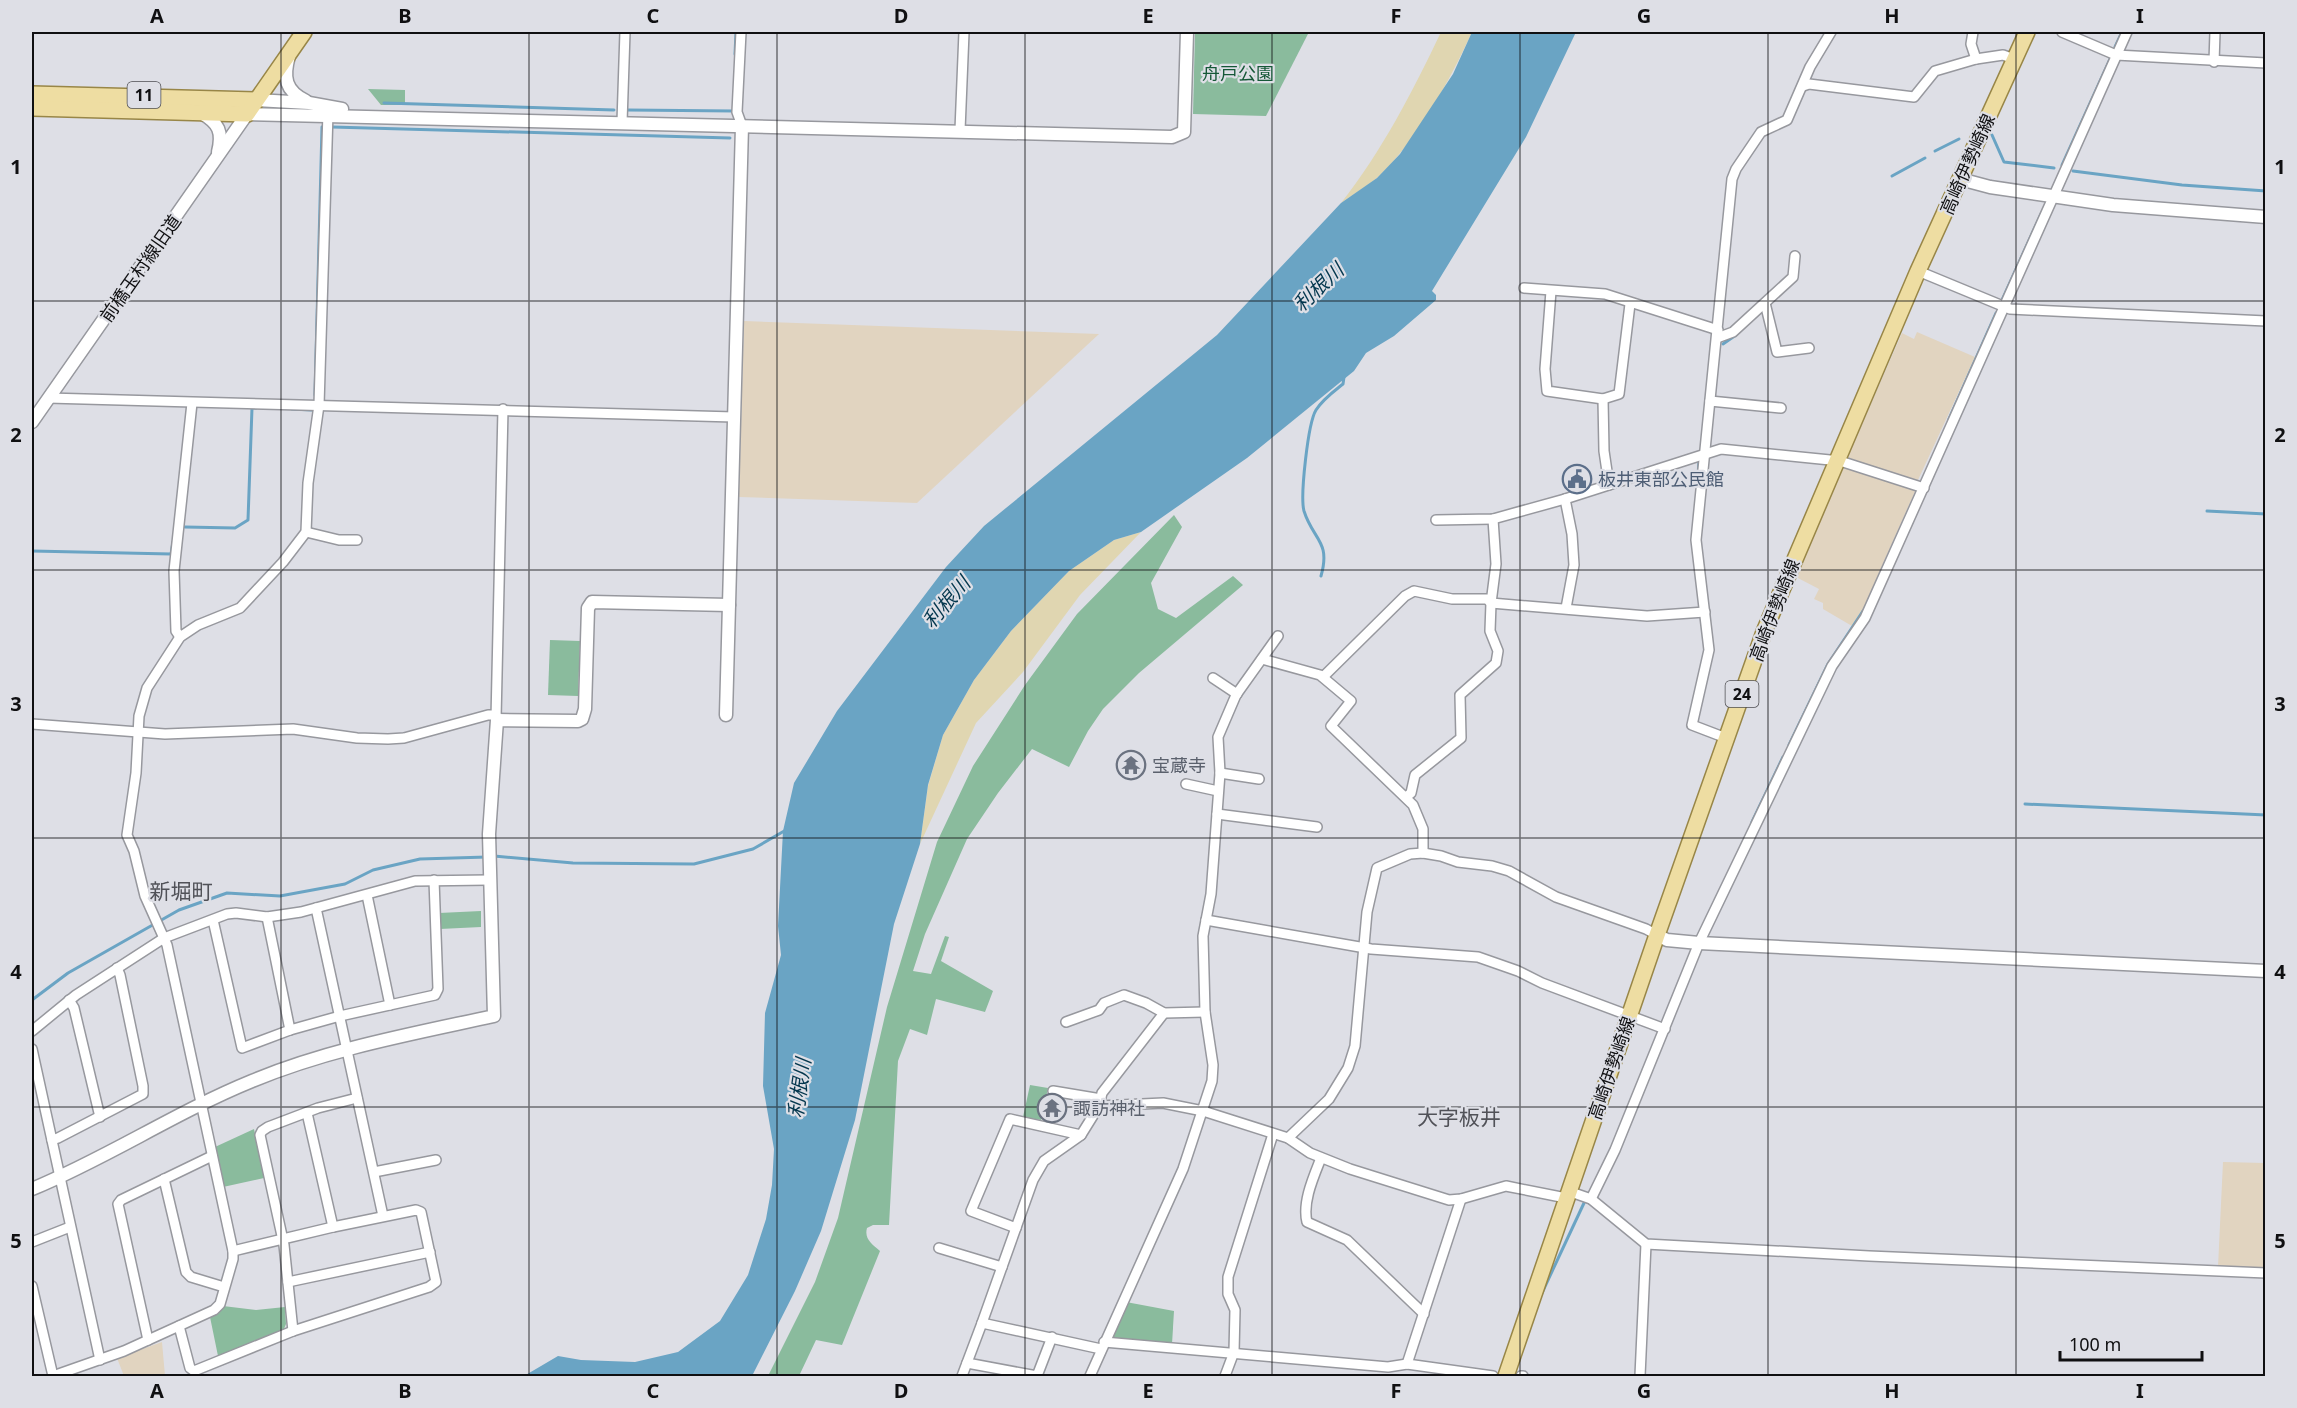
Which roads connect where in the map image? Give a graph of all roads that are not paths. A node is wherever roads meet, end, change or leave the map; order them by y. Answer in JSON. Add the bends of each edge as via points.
{"nodes":[{"id":1,"x":304,"y":32,"type":"edge"},
{"id":2,"x":625,"y":32,"type":"edge"},
{"id":3,"x":741,"y":32,"type":"edge"},
{"id":4,"x":964,"y":32,"type":"edge"},
{"id":5,"x":1187,"y":32,"type":"edge"},
{"id":6,"x":1830,"y":32,"type":"edge"},
{"id":7,"x":1973,"y":32,"type":"edge"},
{"id":8,"x":2027,"y":32,"type":"edge"},
{"id":9,"x":2062,"y":32,"type":"edge"},
{"id":10,"x":2127,"y":32,"type":"edge"},
{"id":11,"x":2215,"y":32,"type":"edge"},
{"id":12,"x":291,"y":50,"type":"junction"},
{"id":13,"x":2116,"y":55,"type":"junction"},
{"id":14,"x":1976,"y":59,"type":"junction"},
{"id":15,"x":2014,"y":59,"type":"junction"},
{"id":16,"x":2214,"y":62,"type":"junction"},
{"id":17,"x":2265,"y":63,"type":"edge"},
{"id":18,"x":1803,"y":86,"type":"junction"},
{"id":19,"x":32,"y":94,"type":"edge"},
{"id":20,"x":256,"y":100,"type":"junction"},
{"id":21,"x":309,"y":103,"type":"junction"},
{"id":22,"x":32,"y":108,"type":"edge"},
{"id":23,"x":329,"y":111,"type":"junction"},
{"id":24,"x":200,"y":112,"type":"junction"},
{"id":25,"x":247,"y":114,"type":"junction"},
{"id":26,"x":622,"y":122,"type":"junction"},
{"id":27,"x":742,"y":126,"type":"junction"},
{"id":28,"x":960,"y":130,"type":"junction"},
{"id":29,"x":214,"y":162,"type":"junction"},
{"id":30,"x":1960,"y":179,"type":"junction"},
{"id":31,"x":2052,"y":196,"type":"junction"},
{"id":32,"x":2265,"y":217,"type":"edge"},
{"id":33,"x":1795,"y":256,"type":"dead end"},
{"id":34,"x":1918,"y":271,"type":"junction"},
{"id":35,"x":1524,"y":288,"type":"dead end"},
{"id":36,"x":1551,"y":291,"type":"junction"},
{"id":37,"x":1630,"y":303,"type":"junction"},
{"id":38,"x":1765,"y":303,"type":"junction"},
{"id":39,"x":2003,"y":308,"type":"junction"},
{"id":40,"x":2265,"y":321,"type":"edge"},
{"id":41,"x":1718,"y":334,"type":"junction"},
{"id":42,"x":1809,"y":348,"type":"dead end"},
{"id":43,"x":48,"y":399,"type":"junction"},
{"id":44,"x":1603,"y":399,"type":"junction"},
{"id":45,"x":1710,"y":401,"type":"junction"},
{"id":46,"x":192,"y":403,"type":"junction"},
{"id":47,"x":319,"y":405,"type":"junction"},
{"id":48,"x":1781,"y":408,"type":"dead end"},
{"id":49,"x":504,"y":409,"type":"junction"},
{"id":50,"x":734,"y":417,"type":"junction"},
{"id":51,"x":32,"y":422,"type":"edge"},
{"id":52,"x":1704,"y":453,"type":"junction"},
{"id":53,"x":1836,"y":460,"type":"junction"},
{"id":54,"x":1609,"y":485,"type":"junction"},
{"id":55,"x":1924,"y":488,"type":"junction"},
{"id":56,"x":1565,"y":499,"type":"junction"},
{"id":57,"x":1493,"y":519,"type":"junction"},
{"id":58,"x":1436,"y":520,"type":"dead end"},
{"id":59,"x":306,"y":532,"type":"junction"},
{"id":60,"x":357,"y":540,"type":"dead end"},
{"id":61,"x":1491,"y":603,"type":"junction"},
{"id":62,"x":729,"y":605,"type":"junction"},
{"id":63,"x":1566,"y":608,"type":"junction"},
{"id":64,"x":1705,"y":612,"type":"junction"},
{"id":65,"x":1278,"y":636,"type":"dead end"},
{"id":66,"x":180,"y":637,"type":"junction"},
{"id":67,"x":1262,"y":659,"type":"junction"},
{"id":68,"x":1323,"y":677,"type":"junction"},
{"id":69,"x":1213,"y":678,"type":"dead end"},
{"id":70,"x":1237,"y":694,"type":"junction"},
{"id":71,"x":726,"y":715,"type":"dead end"},
{"id":72,"x":496,"y":718,"type":"junction"},
{"id":73,"x":32,"y":724,"type":"edge"},
{"id":74,"x":138,"y":732,"type":"junction"},
{"id":75,"x":1726,"y":738,"type":"junction"},
{"id":76,"x":1220,"y":773,"type":"junction"},
{"id":77,"x":1259,"y":779,"type":"dead end"},
{"id":78,"x":1186,"y":784,"type":"dead end"},
{"id":79,"x":1218,"y":791,"type":"junction"},
{"id":80,"x":1406,"y":797,"type":"junction"},
{"id":81,"x":1217,"y":814,"type":"junction"},
{"id":82,"x":1317,"y":827,"type":"dead end"},
{"id":83,"x":1423,"y":853,"type":"junction"},
{"id":84,"x":489,"y":874,"type":"junction"},
{"id":85,"x":434,"y":880,"type":"junction"},
{"id":86,"x":368,"y":895,"type":"junction"},
{"id":87,"x":316,"y":908,"type":"junction"},
{"id":88,"x":267,"y":917,"type":"junction"},
{"id":89,"x":213,"y":920,"type":"junction"},
{"id":90,"x":1206,"y":920,"type":"junction"},
{"id":91,"x":162,"y":933,"type":"junction"},
{"id":92,"x":1657,"y":935,"type":"junction"},
{"id":93,"x":1700,"y":943,"type":"junction"},
{"id":94,"x":1363,"y":947,"type":"junction"},
{"id":95,"x":117,"y":968,"type":"junction"},
{"id":96,"x":2265,"y":971,"type":"edge"},
{"id":97,"x":69,"y":1000,"type":"junction"},
{"id":98,"x":390,"y":1005,"type":"junction"},
{"id":99,"x":1205,"y":1012,"type":"junction"},
{"id":100,"x":1164,"y":1013,"type":"junction"},
{"id":101,"x":340,"y":1016,"type":"junction"},
{"id":102,"x":1630,"y":1016,"type":"junction"},
{"id":103,"x":1066,"y":1022,"type":"dead end"},
{"id":104,"x":1665,"y":1029,"type":"junction"},
{"id":105,"x":290,"y":1030,"type":"junction"},
{"id":106,"x":32,"y":1031,"type":"edge"},
{"id":107,"x":32,"y":1049,"type":"edge"},
{"id":108,"x":347,"y":1049,"type":"junction"},
{"id":109,"x":1053,"y":1091,"type":"dead end"},
{"id":110,"x":357,"y":1098,"type":"junction"},
{"id":111,"x":1100,"y":1102,"type":"junction"},
{"id":112,"x":201,"y":1104,"type":"junction"},
{"id":113,"x":1203,"y":1111,"type":"junction"},
{"id":114,"x":307,"y":1113,"type":"junction"},
{"id":115,"x":100,"y":1117,"type":"junction"},
{"id":116,"x":1273,"y":1134,"type":"junction"},
{"id":117,"x":1081,"y":1135,"type":"junction"},
{"id":118,"x":1288,"y":1138,"type":"junction"},
{"id":119,"x":52,"y":1140,"type":"junction"},
{"id":120,"x":212,"y":1155,"type":"junction"},
{"id":121,"x":1322,"y":1158,"type":"junction"},
{"id":122,"x":436,"y":1160,"type":"dead end"},
{"id":123,"x":375,"y":1172,"type":"junction"},
{"id":124,"x":60,"y":1176,"type":"junction"},
{"id":125,"x":164,"y":1179,"type":"junction"},
{"id":126,"x":32,"y":1189,"type":"edge"},
{"id":127,"x":1567,"y":1194,"type":"junction"},
{"id":128,"x":1461,"y":1199,"type":"junction"},
{"id":129,"x":1591,"y":1199,"type":"junction"},
{"id":130,"x":383,"y":1216,"type":"junction"},
{"id":131,"x":70,"y":1227,"type":"junction"},
{"id":132,"x":333,"y":1227,"type":"junction"},
{"id":133,"x":1016,"y":1228,"type":"junction"},
{"id":134,"x":283,"y":1238,"type":"junction"},
{"id":135,"x":32,"y":1242,"type":"edge"},
{"id":136,"x":1646,"y":1244,"type":"junction"},
{"id":137,"x":939,"y":1248,"type":"dead end"},
{"id":138,"x":233,"y":1251,"type":"junction"},
{"id":139,"x":430,"y":1252,"type":"junction"},
{"id":140,"x":1002,"y":1267,"type":"junction"},
{"id":141,"x":2265,"y":1273,"type":"edge"},
{"id":142,"x":288,"y":1282,"type":"junction"},
{"id":143,"x":32,"y":1286,"type":"edge"},
{"id":144,"x":224,"y":1287,"type":"junction"},
{"id":145,"x":1424,"y":1314,"type":"junction"},
{"id":146,"x":982,"y":1323,"type":"junction"},
{"id":147,"x":179,"y":1326,"type":"junction"},
{"id":148,"x":293,"y":1331,"type":"junction"},
{"id":149,"x":1052,"y":1337,"type":"junction"},
{"id":150,"x":148,"y":1340,"type":"junction"},
{"id":151,"x":1103,"y":1345,"type":"junction"},
{"id":152,"x":1234,"y":1352,"type":"junction"},
{"id":153,"x":100,"y":1360,"type":"junction"},
{"id":154,"x":967,"y":1363,"type":"junction"},
{"id":155,"x":1407,"y":1364,"type":"junction"},
{"id":156,"x":1388,"y":1367,"type":"junction"},
{"id":157,"x":53,"y":1376,"type":"edge"},
{"id":158,"x":962,"y":1377,"type":"edge"},
{"id":159,"x":1090,"y":1377,"type":"edge"},
{"id":160,"x":1225,"y":1377,"type":"edge"},
{"id":161,"x":1382,"y":1377,"type":"edge"},
{"id":162,"x":1493,"y":1377,"type":"edge"},
{"id":163,"x":1506,"y":1377,"type":"edge"},
{"id":164,"x":1640,"y":1377,"type":"edge"}],
"edges":[{"from":1,"to":12,"type":"main road"},
{"from":2,"to":26,"type":"street"},
{"from":3,"to":27,"type":"street","via":[[738,112]]},
{"from":4,"to":28,"type":"street"},
{"from":5,"to":28,"type":"street","via":[[1182,134],[1172,137]]},
{"from":6,"to":18,"type":"street"},
{"from":7,"to":14,"type":"street","via":[[1971,44]]},
{"from":8,"to":15,"type":"main road","name":"高崎伊勢崎線","number":"24"},
{"from":9,"to":13,"type":"street"},
{"from":10,"to":13,"type":"street"},
{"from":11,"to":16,"type":"street"},
{"from":12,"to":20,"type":"main road"},
{"from":12,"to":21,"type":"street","via":[[286,82],[295,95]]},
{"from":13,"to":16,"type":"street"},
{"from":13,"to":31,"type":"street"},
{"from":14,"to":15,"type":"street","via":[[2003,55]]},
{"from":14,"to":18,"type":"street","via":[[1935,71],[1914,98]]},
{"from":15,"to":30,"type":"main road","name":"高崎伊勢崎線","number":"24"},
{"from":16,"to":17,"type":"street"},
{"from":18,"to":41,"type":"street","via":[[1787,120],[1761,132],[1733,174]]},
{"from":19,"to":20,"type":"main road","number":"11"},
{"from":20,"to":21,"type":"street"},
{"from":20,"to":25,"type":"main road"},
{"from":21,"to":23,"type":"street"},
{"from":22,"to":24,"type":"main road","number":"11"},
{"from":23,"to":25,"type":"street"},
{"from":23,"to":26,"type":"street","via":[[372,116]]},
{"from":23,"to":47,"type":"street"},
{"from":24,"to":25,"type":"main road","number":"11"},
{"from":24,"to":29,"type":"street","via":[[220,129]]},
{"from":25,"to":29,"type":"street","name":"前橋玉村線旧道"},
{"from":26,"to":27,"type":"street"},
{"from":27,"to":28,"type":"street"},
{"from":27,"to":50,"type":"street"},
{"from":29,"to":43,"type":"street","name":"前橋玉村線旧道"},
{"from":30,"to":31,"type":"street"},
{"from":30,"to":34,"type":"main road","name":"高崎伊勢崎線","number":"24"},
{"from":31,"to":32,"type":"street","via":[[2131,207]]},
{"from":31,"to":39,"type":"street"},
{"from":33,"to":38,"type":"street","via":[[1793,276]]},
{"from":34,"to":39,"type":"street"},
{"from":34,"to":53,"type":"main road","name":"高崎伊勢崎線","number":"24"},
{"from":35,"to":36,"type":"street"},
{"from":36,"to":37,"type":"street","via":[[1605,294]]},
{"from":36,"to":44,"type":"street","via":[[1547,391]]},
{"from":37,"to":41,"type":"street"},
{"from":37,"to":44,"type":"street","via":[[1619,394]]},
{"from":38,"to":41,"type":"street","via":[[1733,332]]},
{"from":38,"to":42,"type":"street","via":[[1777,352]]},
{"from":39,"to":40,"type":"street"},
{"from":39,"to":55,"type":"street"},
{"from":41,"to":45,"type":"street"},
{"from":43,"to":46,"type":"street"},
{"from":43,"to":51,"type":"street","name":"前橋玉村線旧道"},
{"from":44,"to":54,"type":"street"},
{"from":45,"to":48,"type":"street"},
{"from":45,"to":52,"type":"street"},
{"from":46,"to":47,"type":"street"},
{"from":46,"to":66,"type":"street","via":[[174,571],[176,631]]},
{"from":47,"to":49,"type":"street"},
{"from":47,"to":59,"type":"street","via":[[308,483]]},
{"from":49,"to":50,"type":"street"},
{"from":49,"to":72,"type":"street"},
{"from":50,"to":62,"type":"street"},
{"from":52,"to":53,"type":"street","via":[[1721,449]]},
{"from":52,"to":54,"type":"street"},
{"from":52,"to":64,"type":"street","via":[[1696,540]]},
{"from":53,"to":55,"type":"street"},
{"from":53,"to":75,"type":"main road","name":"高崎伊勢崎線","number":"24","via":[[1764,632]]},
{"from":54,"to":56,"type":"street"},
{"from":55,"to":93,"type":"street","via":[[1865,618],[1833,666]]},
{"from":56,"to":57,"type":"street"},
{"from":56,"to":63,"type":"street","via":[[1574,565]]},
{"from":57,"to":58,"type":"street"},
{"from":57,"to":61,"type":"street","via":[[1496,564]]},
{"from":59,"to":60,"type":"street"},
{"from":59,"to":66,"type":"street","via":[[240,608]]},
{"from":61,"to":63,"type":"street"},
{"from":61,"to":68,"type":"street","via":[[1487,599],[1409,593]]},
{"from":61,"to":80,"type":"street","via":[[1490,631],[1498,651],[1496,663],[1460,695],[1461,738],[1415,775],[1411,794]]},
{"from":62,"to":71,"type":"street"},
{"from":62,"to":72,"type":"street","via":[[592,602],[588,609],[582,719]]},
{"from":63,"to":64,"type":"street","via":[[1647,616]]},
{"from":64,"to":75,"type":"street","via":[[1708,658],[1692,725]]},
{"from":65,"to":67,"type":"street"},
{"from":66,"to":74,"type":"street","via":[[143,697]]},
{"from":67,"to":68,"type":"street"},
{"from":67,"to":70,"type":"street"},
{"from":68,"to":80,"type":"street","via":[[1351,701],[1331,726]]},
{"from":69,"to":70,"type":"street"},
{"from":70,"to":76,"type":"street","via":[[1218,738]]},
{"from":72,"to":74,"type":"street","via":[[488,715],[388,739],[293,729]]},
{"from":72,"to":84,"type":"street"},
{"from":73,"to":74,"type":"street"},
{"from":74,"to":91,"type":"street","via":[[128,839],[142,887]]},
{"from":75,"to":92,"type":"main road","name":"高崎伊勢崎線","number":"24"},
{"from":76,"to":77,"type":"street"},
{"from":76,"to":79,"type":"street"},
{"from":78,"to":79,"type":"street"},
{"from":79,"to":81,"type":"street"},
{"from":80,"to":83,"type":"street","via":[[1423,829]]},
{"from":81,"to":82,"type":"street"},
{"from":81,"to":90,"type":"street"},
{"from":83,"to":92,"type":"street","via":[[1500,868],[1556,897]]},
{"from":83,"to":94,"type":"street","via":[[1410,854],[1377,868]]},
{"from":84,"to":85,"type":"street"},
{"from":84,"to":108,"type":"street","via":[[494,1016]]},
{"from":85,"to":86,"type":"street","via":[[409,882]]},
{"from":85,"to":98,"type":"street","via":[[437,992]]},
{"from":86,"to":87,"type":"street"},
{"from":86,"to":98,"type":"street"},
{"from":87,"to":88,"type":"street"},
{"from":87,"to":101,"type":"street"},
{"from":88,"to":89,"type":"street","via":[[232,913]]},
{"from":88,"to":105,"type":"street"},
{"from":89,"to":91,"type":"street"},
{"from":89,"to":105,"type":"street","via":[[242,1048]]},
{"from":90,"to":94,"type":"street"},
{"from":90,"to":99,"type":"street"},
{"from":91,"to":95,"type":"street"},
{"from":91,"to":112,"type":"street"},
{"from":92,"to":93,"type":"street","via":[[1667,940]]},
{"from":92,"to":102,"type":"main road","name":"高崎伊勢崎線","number":"24"},
{"from":93,"to":96,"type":"street"},
{"from":93,"to":104,"type":"street"},
{"from":94,"to":102,"type":"street","via":[[1478,957]]},
{"from":94,"to":118,"type":"street","via":[[1355,1046],[1348,1068],[1329,1099]]},
{"from":95,"to":97,"type":"street"},
{"from":95,"to":115,"type":"street","via":[[144,1090],[140,1098]]},
{"from":97,"to":106,"type":"street"},
{"from":97,"to":115,"type":"street"},
{"from":98,"to":101,"type":"street"},
{"from":99,"to":100,"type":"street"},
{"from":99,"to":113,"type":"street","via":[[1214,1065]]},
{"from":100,"to":103,"type":"street","via":[[1124,995],[1104,1003],[1099,1010]]},
{"from":100,"to":111,"type":"street","via":[[1102,1093]]},
{"from":101,"to":105,"type":"street"},
{"from":101,"to":108,"type":"street"},
{"from":102,"to":104,"type":"street"},
{"from":102,"to":127,"type":"main road","name":"高崎伊勢崎線","number":"24"},
{"from":104,"to":129,"type":"street"},
{"from":107,"to":119,"type":"street"},
{"from":108,"to":110,"type":"street"},
{"from":108,"to":112,"type":"street","via":[[293,1065]]},
{"from":109,"to":111,"type":"street"},
{"from":110,"to":114,"type":"street"},
{"from":110,"to":123,"type":"street"},
{"from":111,"to":113,"type":"street","via":[[1163,1103]]},
{"from":111,"to":117,"type":"street"},
{"from":112,"to":120,"type":"street"},
{"from":112,"to":124,"type":"street"},
{"from":113,"to":116,"type":"street"},
{"from":113,"to":151,"type":"street","via":[[1183,1169]]},
{"from":114,"to":132,"type":"street"},
{"from":114,"to":134,"type":"street","via":[[268,1127],[260,1135]]},
{"from":115,"to":119,"type":"street"},
{"from":116,"to":118,"type":"street"},
{"from":116,"to":152,"type":"street","via":[[1228,1276],[1228,1294],[1235,1310]]},
{"from":117,"to":133,"type":"street","via":[[1044,1161]]},
{"from":117,"to":133,"type":"street","via":[[1010,1119],[971,1211]]},
{"from":118,"to":121,"type":"street"},
{"from":119,"to":124,"type":"street"},
{"from":120,"to":125,"type":"street"},
{"from":120,"to":138,"type":"street"},
{"from":121,"to":128,"type":"street","via":[[1436,1197]]},
{"from":121,"to":145,"type":"street","via":[[1310,1191],[1307,1222],[1347,1240]]},
{"from":122,"to":123,"type":"street"},
{"from":123,"to":130,"type":"street"},
{"from":124,"to":126,"type":"street"},
{"from":124,"to":131,"type":"street"},
{"from":125,"to":144,"type":"street","via":[[186,1272]]},
{"from":125,"to":150,"type":"street","via":[[118,1204]]},
{"from":127,"to":128,"type":"street","via":[[1506,1186]]},
{"from":127,"to":129,"type":"street"},
{"from":127,"to":163,"type":"main road","name":"高崎伊勢崎線","number":"24"},
{"from":128,"to":145,"type":"street"},
{"from":129,"to":136,"type":"street"},
{"from":130,"to":132,"type":"street"},
{"from":130,"to":139,"type":"street","via":[[421,1212]]},
{"from":131,"to":135,"type":"street"},
{"from":131,"to":153,"type":"street"},
{"from":132,"to":134,"type":"street"},
{"from":133,"to":140,"type":"street"},
{"from":134,"to":138,"type":"street"},
{"from":134,"to":142,"type":"street"},
{"from":136,"to":141,"type":"street"},
{"from":136,"to":164,"type":"street"},
{"from":137,"to":140,"type":"street"},
{"from":138,"to":144,"type":"street"},
{"from":139,"to":142,"type":"street"},
{"from":139,"to":148,"type":"street","via":[[436,1279],[432,1285]]},
{"from":140,"to":146,"type":"street"},
{"from":142,"to":148,"type":"street"},
{"from":143,"to":157,"type":"street"},
{"from":144,"to":147,"type":"street","via":[[217,1307]]},
{"from":145,"to":155,"type":"street"},
{"from":146,"to":149,"type":"street"},
{"from":146,"to":154,"type":"street"},
{"from":147,"to":148,"type":"street","via":[[194,1371]]},
{"from":147,"to":150,"type":"street"},
{"from":149,"to":151,"type":"street"},
{"from":149,"to":154,"type":"street","via":[[1037,1377]]},
{"from":150,"to":153,"type":"street"},
{"from":151,"to":152,"type":"street"},
{"from":151,"to":159,"type":"street"},
{"from":152,"to":156,"type":"street"},
{"from":152,"to":160,"type":"street"},
{"from":153,"to":157,"type":"street"},
{"from":154,"to":158,"type":"street"},
{"from":155,"to":156,"type":"street"},
{"from":155,"to":162,"type":"street"},
{"from":156,"to":161,"type":"street"}]}
